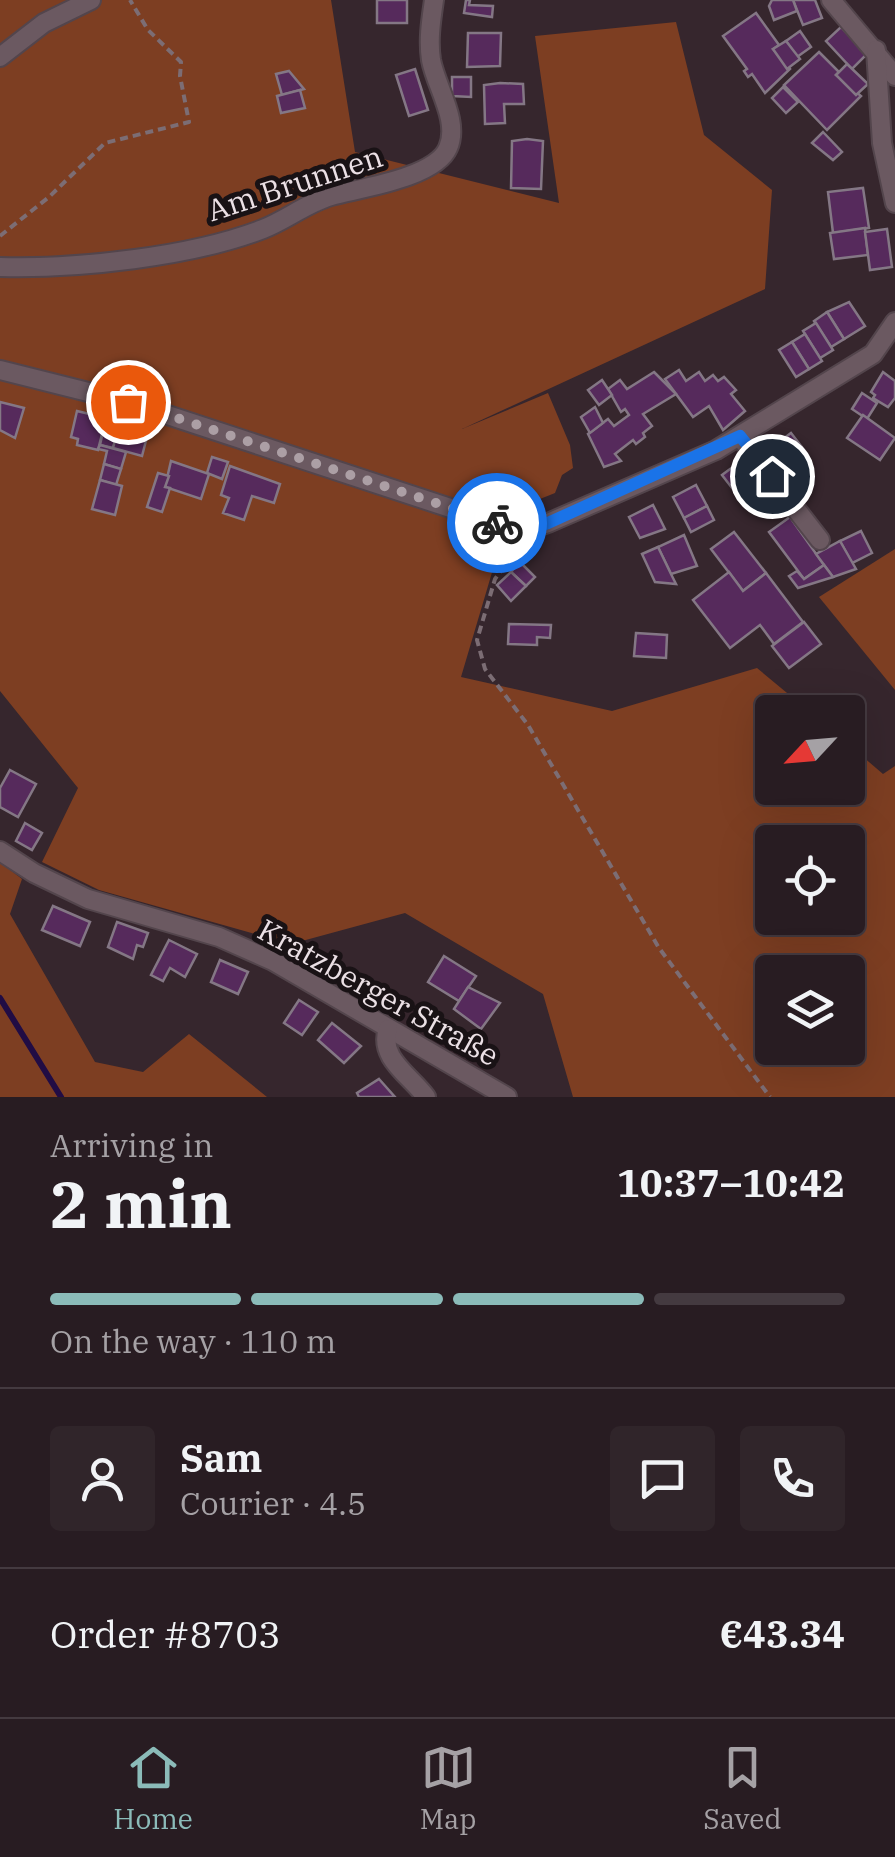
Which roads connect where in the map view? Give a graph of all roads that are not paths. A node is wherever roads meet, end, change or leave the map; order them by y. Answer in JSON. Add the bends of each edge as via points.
{"nodes":[{"id":1,"x":90,"y":0,"type":"edge"},
{"id":2,"x":434,"y":0,"type":"edge"},
{"id":3,"x":831,"y":0,"type":"edge"},
{"id":4,"x":876,"y":50,"type":"junction"},
{"id":5,"x":0,"y":58,"type":"edge"},
{"id":6,"x":895,"y":76,"type":"edge"},
{"id":7,"x":895,"y":203,"type":"edge"},
{"id":8,"x":0,"y":267,"type":"edge"},
{"id":9,"x":895,"y":322,"type":"edge"},
{"id":10,"x":0,"y":370,"type":"edge"},
{"id":11,"x":740,"y":436,"type":"junction"},
{"id":12,"x":820,"y":540,"type":"dead end"},
{"id":13,"x":0,"y":850,"type":"edge"},
{"id":14,"x":388,"y":1029,"type":"junction"},
{"id":15,"x":426,"y":1097,"type":"edge"},
{"id":16,"x":507,"y":1097,"type":"edge"}],
"edges":[{"from":1,"to":5,"type":"street","via":[[44,22]]},
{"from":2,"to":8,"type":"street","name":"Am Brunnen","via":[[430,55],[451,130],[441,159],[413,175],[326,198],[261,230],[182,250]]},
{"from":3,"to":4,"type":"street"},
{"from":4,"to":6,"type":"street"},
{"from":4,"to":7,"type":"street","via":[[882,143]]},
{"from":9,"to":11,"type":"street","via":[[873,354]]},
{"from":10,"to":11,"type":"street","via":[[128,402],[531,529]]},
{"from":11,"to":12,"type":"street"},
{"from":13,"to":14,"type":"street","name":"Kratzberger Straße","via":[[88,899],[219,937],[273,961]]},
{"from":14,"to":15,"type":"street","via":[[388,1052]]},
{"from":14,"to":16,"type":"street","name":"Kratzberger Straße"}]}
